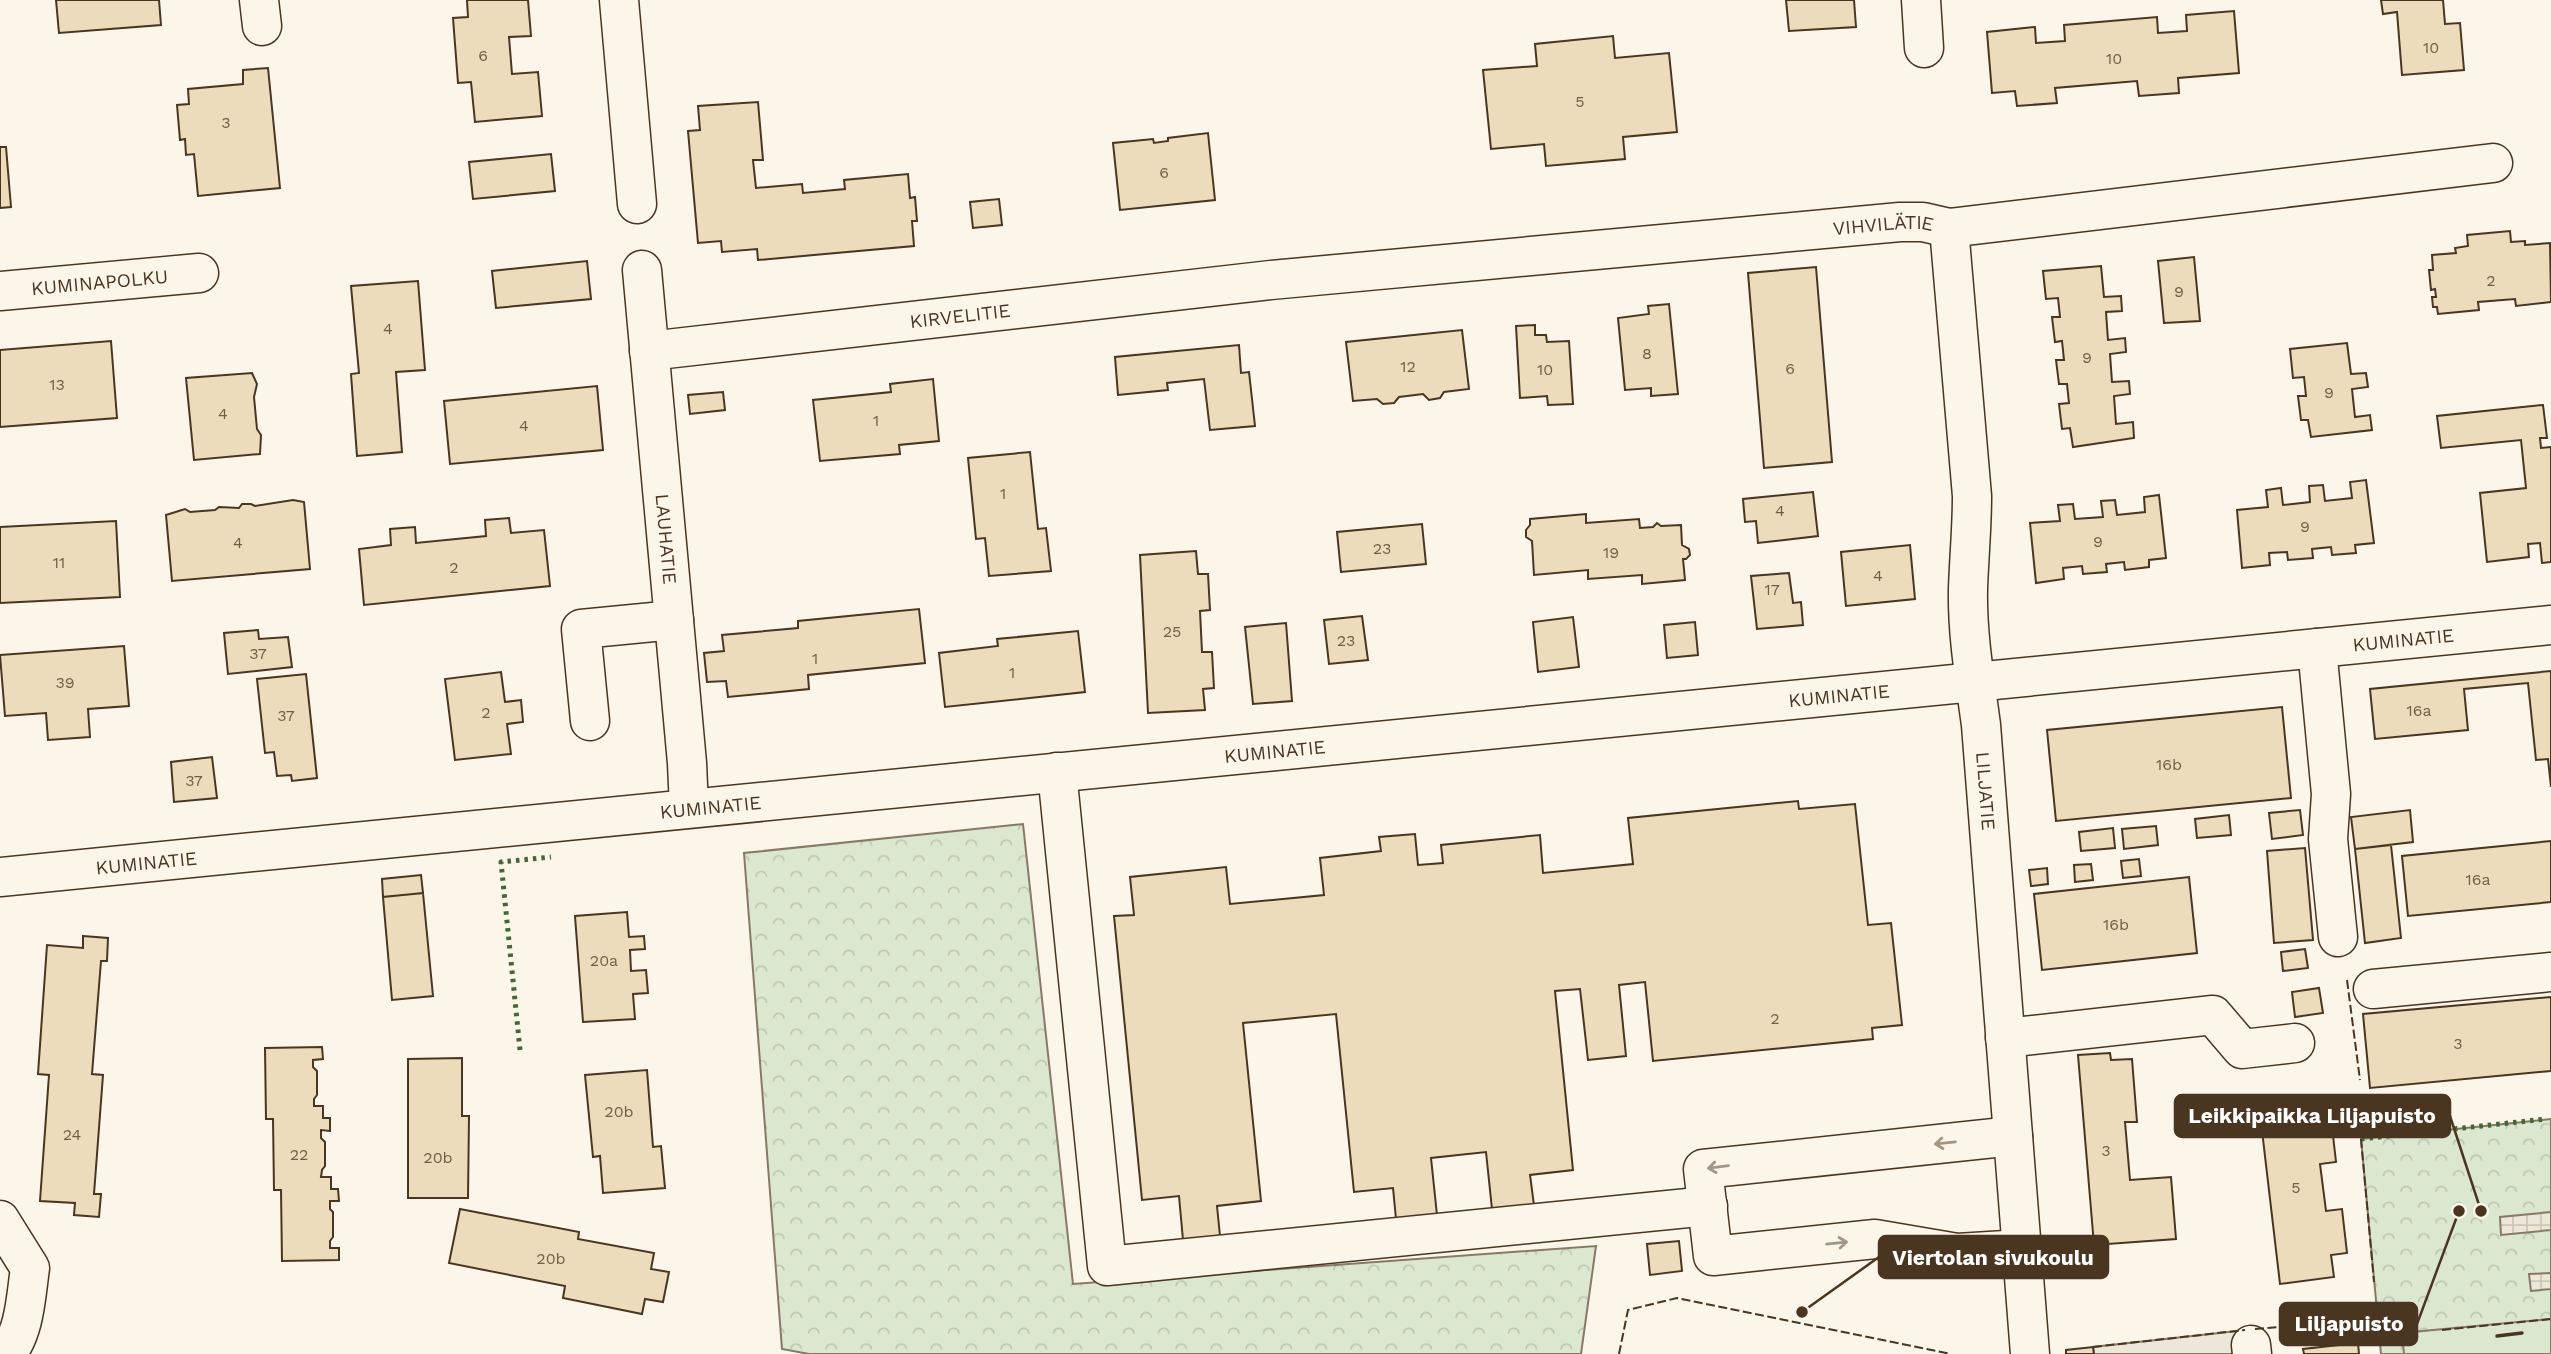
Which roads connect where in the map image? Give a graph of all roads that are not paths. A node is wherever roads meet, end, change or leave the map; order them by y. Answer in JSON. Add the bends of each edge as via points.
{"nodes":[{"id":1,"x":619,"y":0,"type":"edge"},
{"id":2,"x":1921,"y":0,"type":"edge"},
{"id":3,"x":1924,"y":48,"type":"dead end"},
{"id":4,"x":2493,"y":163,"type":"dead end"},
{"id":5,"x":637,"y":204,"type":"dead end"},
{"id":6,"x":1949,"y":228,"type":"junction"},
{"id":7,"x":642,"y":270,"type":"dead end"},
{"id":8,"x":199,"y":273,"type":"dead end"},
{"id":9,"x":1271,"y":280,"type":"joint"},
{"id":10,"x":0,"y":291,"type":"edge"},
{"id":11,"x":649,"y":351,"type":"junction"},
{"id":12,"x":674,"y":620,"type":"junction"},
{"id":13,"x":2551,"y":625,"type":"edge"},
{"id":14,"x":2317,"y":648,"type":"junction"},
{"id":15,"x":1975,"y":682,"type":"junction"},
{"id":16,"x":590,"y":721,"type":"dead end"},
{"id":17,"x":1058,"y":772,"type":"junction"},
{"id":18,"x":689,"y":808,"type":"junction"},
{"id":19,"x":0,"y":877,"type":"edge"},
{"id":20,"x":2338,"y":937,"type":"dead end"},
{"id":21,"x":2551,"y":972,"type":"edge"},
{"id":22,"x":2373,"y":989,"type":"dead end"},
{"id":23,"x":2005,"y":1038,"type":"junction"},
{"id":24,"x":2295,"y":1043,"type":"dead end"},
{"id":25,"x":2012,"y":1136,"type":"junction"},
{"id":26,"x":1708,"y":1206,"type":"junction"},
{"id":27,"x":0,"y":1220,"type":"edge"},
{"id":28,"x":2022,"y":1249,"type":"junction"},
{"id":29,"x":6,"y":1354,"type":"edge"},
{"id":30,"x":2030,"y":1354,"type":"edge"}],
"edges":[{"from":1,"to":5,"type":"street"},
{"from":2,"to":3,"type":"street"},
{"from":4,"to":6,"type":"street","name":"VIHVILÄTIE"},
{"from":6,"to":9,"type":"street","name":"VIHVILÄTIE","via":[[1900,222]]},
{"from":6,"to":15,"type":"street","name":"LILJATIE","via":[[1972,496],[1968,590]]},
{"from":7,"to":11,"type":"street","name":"LAUHATIE"},
{"from":8,"to":10,"type":"street","name":"KUMINAPOLKU"},
{"from":9,"to":11,"type":"street","name":"KIRVELITIE"},
{"from":11,"to":12,"type":"street","name":"LAUHATIE"},
{"from":12,"to":16,"type":"street","via":[[581,629]]},
{"from":12,"to":18,"type":"street","name":"LAUHATIE"},
{"from":13,"to":14,"type":"street","name":"KUMINATIE"},
{"from":14,"to":15,"type":"street","name":"KUMINATIE"},
{"from":14,"to":20,"type":"street"},
{"from":15,"to":17,"type":"street","name":"KUMINATIE"},
{"from":15,"to":23,"type":"street","name":"LILJATIE"},
{"from":17,"to":18,"type":"street","name":"KUMINATIE"},
{"from":17,"to":26,"type":"street","via":[[1107,1266]]},
{"from":18,"to":19,"type":"street","name":"KUMINATIE"},
{"from":21,"to":22,"type":"street"},
{"from":23,"to":24,"type":"street","via":[[2213,1015],[2242,1049]]},
{"from":23,"to":25,"type":"street","name":"LILJATIE"},
{"from":25,"to":26,"type":"street","one_way":true,"via":[[1703,1169]]},
{"from":25,"to":28,"type":"street","name":"LILJATIE"},
{"from":26,"to":28,"type":"street","one_way":true,"via":[[1713,1256],[1875,1239],[1957,1253]]},
{"from":27,"to":29,"type":"street","via":[[30,1268],[23,1314],[14,1345]]},
{"from":28,"to":30,"type":"street","name":"LILJATIE"}]}
